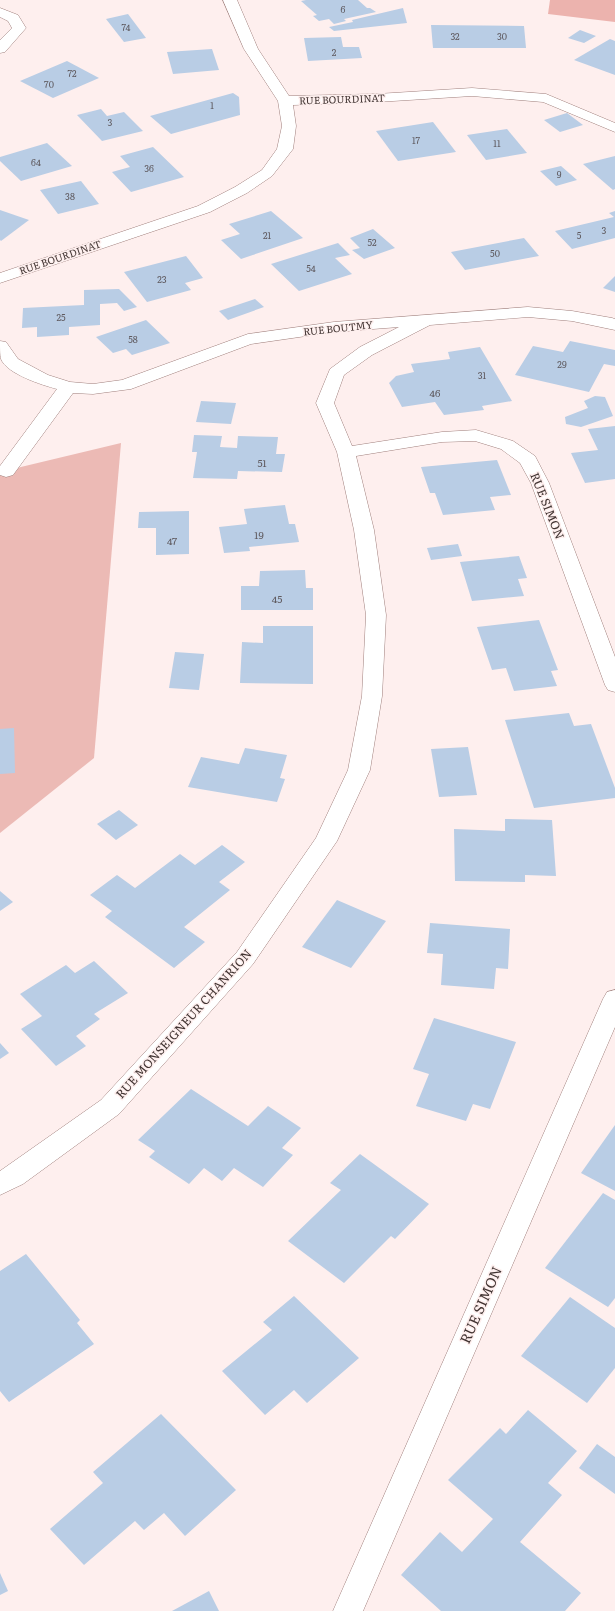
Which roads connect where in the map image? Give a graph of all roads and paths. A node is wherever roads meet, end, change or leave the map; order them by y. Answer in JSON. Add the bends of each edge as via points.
{"nodes":[{"id":1,"x":230,"y":0,"type":"edge"},
{"id":2,"x":0,"y":12,"type":"edge"},
{"id":3,"x":0,"y":49,"type":"edge"},
{"id":4,"x":285,"y":101,"type":"junction"},
{"id":5,"x":615,"y":128,"type":"edge"},
{"id":6,"x":0,"y":278,"type":"edge"},
{"id":7,"x":424,"y":320,"type":"junction"},
{"id":8,"x":615,"y":325,"type":"edge"},
{"id":9,"x":0,"y":346,"type":"edge"},
{"id":10,"x":68,"y":387,"type":"junction"},
{"id":11,"x":346,"y":452,"type":"junction"},
{"id":12,"x":6,"y":471,"type":"dead end"},
{"id":13,"x":615,"y":685,"type":"edge"},
{"id":14,"x":615,"y":999,"type":"edge"},
{"id":15,"x":0,"y":1184,"type":"edge"},
{"id":16,"x":348,"y":1611,"type":"edge"}],
"edges":[{"from":1,"to":4,"type":"street","via":[[251,49]]},
{"from":2,"to":3,"type":"street","via":[[13,18],[19,28]]},
{"from":4,"to":5,"type":"street","name":"RUE BOURDINAT","via":[[472,92],[546,98]]},
{"from":4,"to":6,"type":"street","name":"RUE BOURDINAT","via":[[289,126],[285,149],[267,172],[241,190],[204,209]]},
{"from":7,"to":8,"type":"street","name":"RUE BOUTMY","via":[[528,312],[572,316]]},
{"from":7,"to":10,"type":"street","name":"RUE BOUTMY","via":[[334,327],[248,339],[125,385],[93,389]]},
{"from":7,"to":11,"type":"street","name":"RUE MONSEIGNEUR CHANRION","via":[[366,351],[336,373],[325,404]]},
{"from":9,"to":10,"type":"street","name":"RUE BOUTMY","via":[[12,363],[42,379]]},
{"from":10,"to":12,"type":"street"},
{"from":11,"to":13,"type":"street","name":"RUE SIMON","via":[[442,437],[476,435],[507,446],[528,460],[540,483]]},
{"from":11,"to":15,"type":"street","name":"RUE MONSEIGNEUR CHANRION","via":[[364,530],[376,615],[372,696],[359,770],[326,841],[245,958],[110,1106]]},
{"from":14,"to":16,"type":"street","name":"RUE SIMON"}]}
